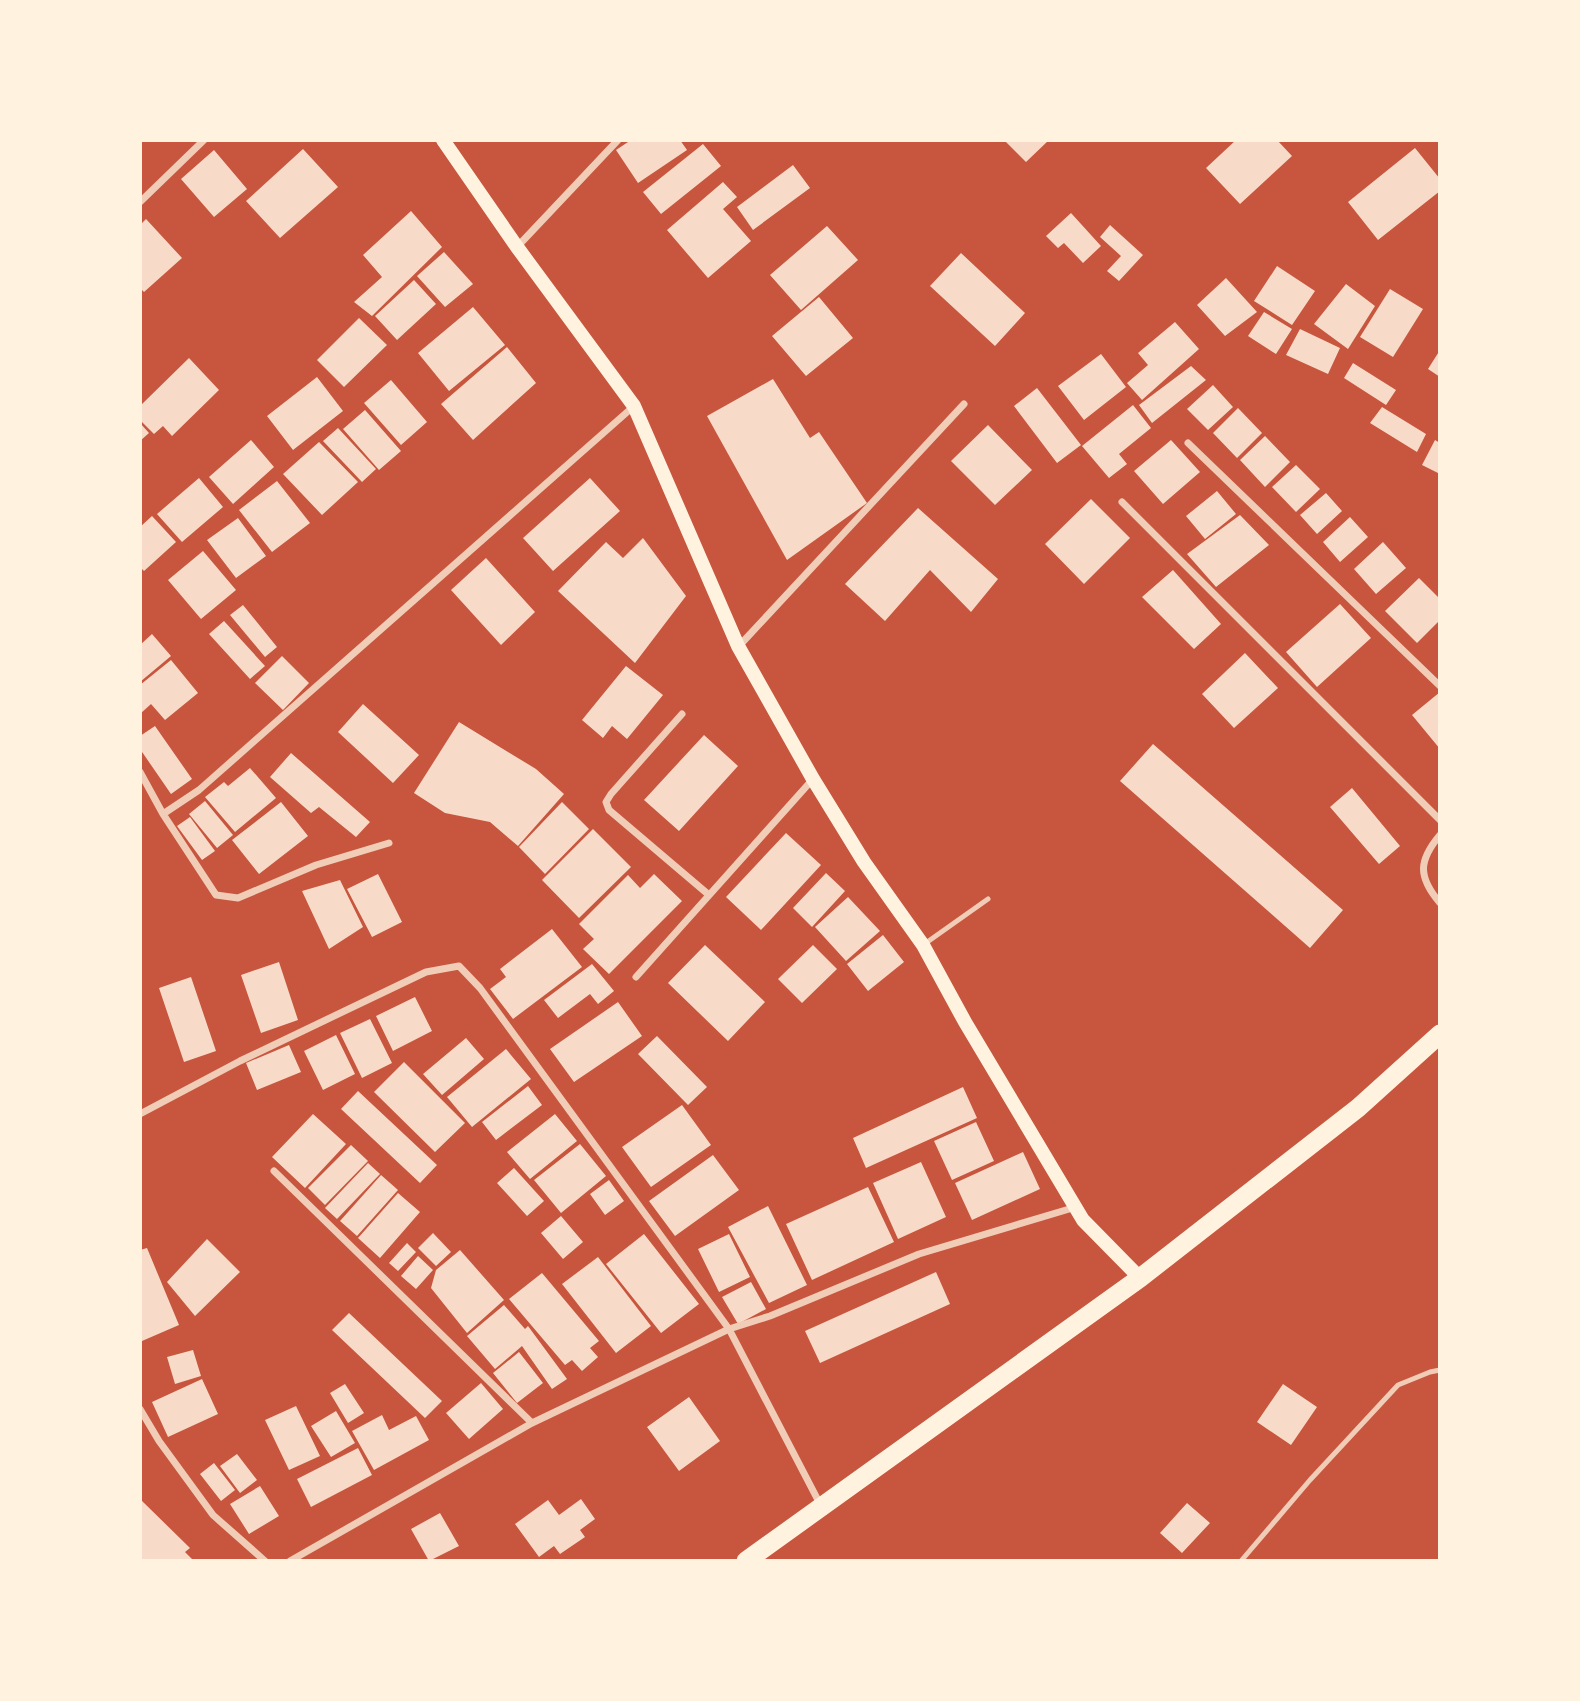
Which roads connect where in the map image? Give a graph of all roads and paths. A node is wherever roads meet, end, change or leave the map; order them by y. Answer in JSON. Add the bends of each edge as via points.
{"nodes":[{"id":1,"x":204,"y":140,"type":"edge"},
{"id":2,"x":443,"y":140,"type":"edge"},
{"id":3,"x":618,"y":140,"type":"edge"},
{"id":4,"x":140,"y":202,"type":"edge"},
{"id":5,"x":517,"y":247,"type":"junction"},
{"id":6,"x":964,"y":404,"type":"dead end"},
{"id":7,"x":634,"y":406,"type":"junction"},
{"id":8,"x":1188,"y":443,"type":"dead end"},
{"id":9,"x":1122,"y":502,"type":"dead end"},
{"id":10,"x":738,"y":646,"type":"junction"},
{"id":11,"x":1440,"y":687,"type":"edge"},
{"id":12,"x":682,"y":714,"type":"dead end"},
{"id":13,"x":140,"y":772,"type":"edge"},
{"id":14,"x":813,"y":779,"type":"junction"},
{"id":15,"x":163,"y":814,"type":"junction"},
{"id":16,"x":1440,"y":820,"type":"edge"},
{"id":17,"x":1440,"y":835,"type":"edge"},
{"id":18,"x":389,"y":843,"type":"dead end"},
{"id":19,"x":709,"y":895,"type":"junction"},
{"id":20,"x":988,"y":899,"type":"dead end"},
{"id":21,"x":1440,"y":903,"type":"edge"},
{"id":22,"x":923,"y":945,"type":"junction"},
{"id":23,"x":636,"y":977,"type":"dead end"},
{"id":24,"x":1440,"y":1034,"type":"edge"},
{"id":25,"x":140,"y":1114,"type":"edge"},
{"id":26,"x":274,"y":1171,"type":"dead end"},
{"id":27,"x":1076,"y":1207,"type":"junction"},
{"id":28,"x":1140,"y":1279,"type":"junction"},
{"id":29,"x":729,"y":1329,"type":"junction"},
{"id":30,"x":1440,"y":1370,"type":"edge"},
{"id":31,"x":140,"y":1409,"type":"edge"},
{"id":32,"x":532,"y":1423,"type":"junction"},
{"id":33,"x":822,"y":1508,"type":"junction"},
{"id":34,"x":265,"y":1561,"type":"edge"},
{"id":35,"x":290,"y":1561,"type":"edge"},
{"id":36,"x":746,"y":1561,"type":"edge"},
{"id":37,"x":1241,"y":1561,"type":"edge"}],
"edges":[{"from":1,"to":4,"type":"street"},
{"from":2,"to":5,"type":"main road"},
{"from":3,"to":5,"type":"street"},
{"from":5,"to":7,"type":"main road"},
{"from":6,"to":10,"type":"street"},
{"from":7,"to":10,"type":"main road"},
{"from":7,"to":15,"type":"street","via":[[199,790]]},
{"from":8,"to":11,"type":"street"},
{"from":9,"to":16,"type":"street"},
{"from":10,"to":14,"type":"main road"},
{"from":12,"to":19,"type":"street","via":[[606,802],[609,810]]},
{"from":13,"to":15,"type":"street"},
{"from":14,"to":19,"type":"street"},
{"from":14,"to":22,"type":"main road"},
{"from":15,"to":18,"type":"street","via":[[216,895],[238,898],[316,865]]},
{"from":17,"to":21,"type":"street","via":[[1426,851],[1423,870],[1428,889]]},
{"from":19,"to":23,"type":"street"},
{"from":20,"to":22,"type":"lane"},
{"from":22,"to":27,"type":"main road"},
{"from":24,"to":28,"type":"highway","via":[[1358,1108]]},
{"from":25,"to":29,"type":"street","via":[[426,972],[459,966],[480,988]]},
{"from":26,"to":32,"type":"street"},
{"from":27,"to":28,"type":"main road"},
{"from":27,"to":29,"type":"street","via":[[919,1254],[770,1317]]},
{"from":28,"to":33,"type":"highway"},
{"from":29,"to":32,"type":"street"},
{"from":29,"to":33,"type":"street"},
{"from":30,"to":37,"type":"lane","via":[[1398,1385]]},
{"from":31,"to":34,"type":"street","via":[[213,1515]]},
{"from":32,"to":35,"type":"street"},
{"from":33,"to":36,"type":"highway"}]}
